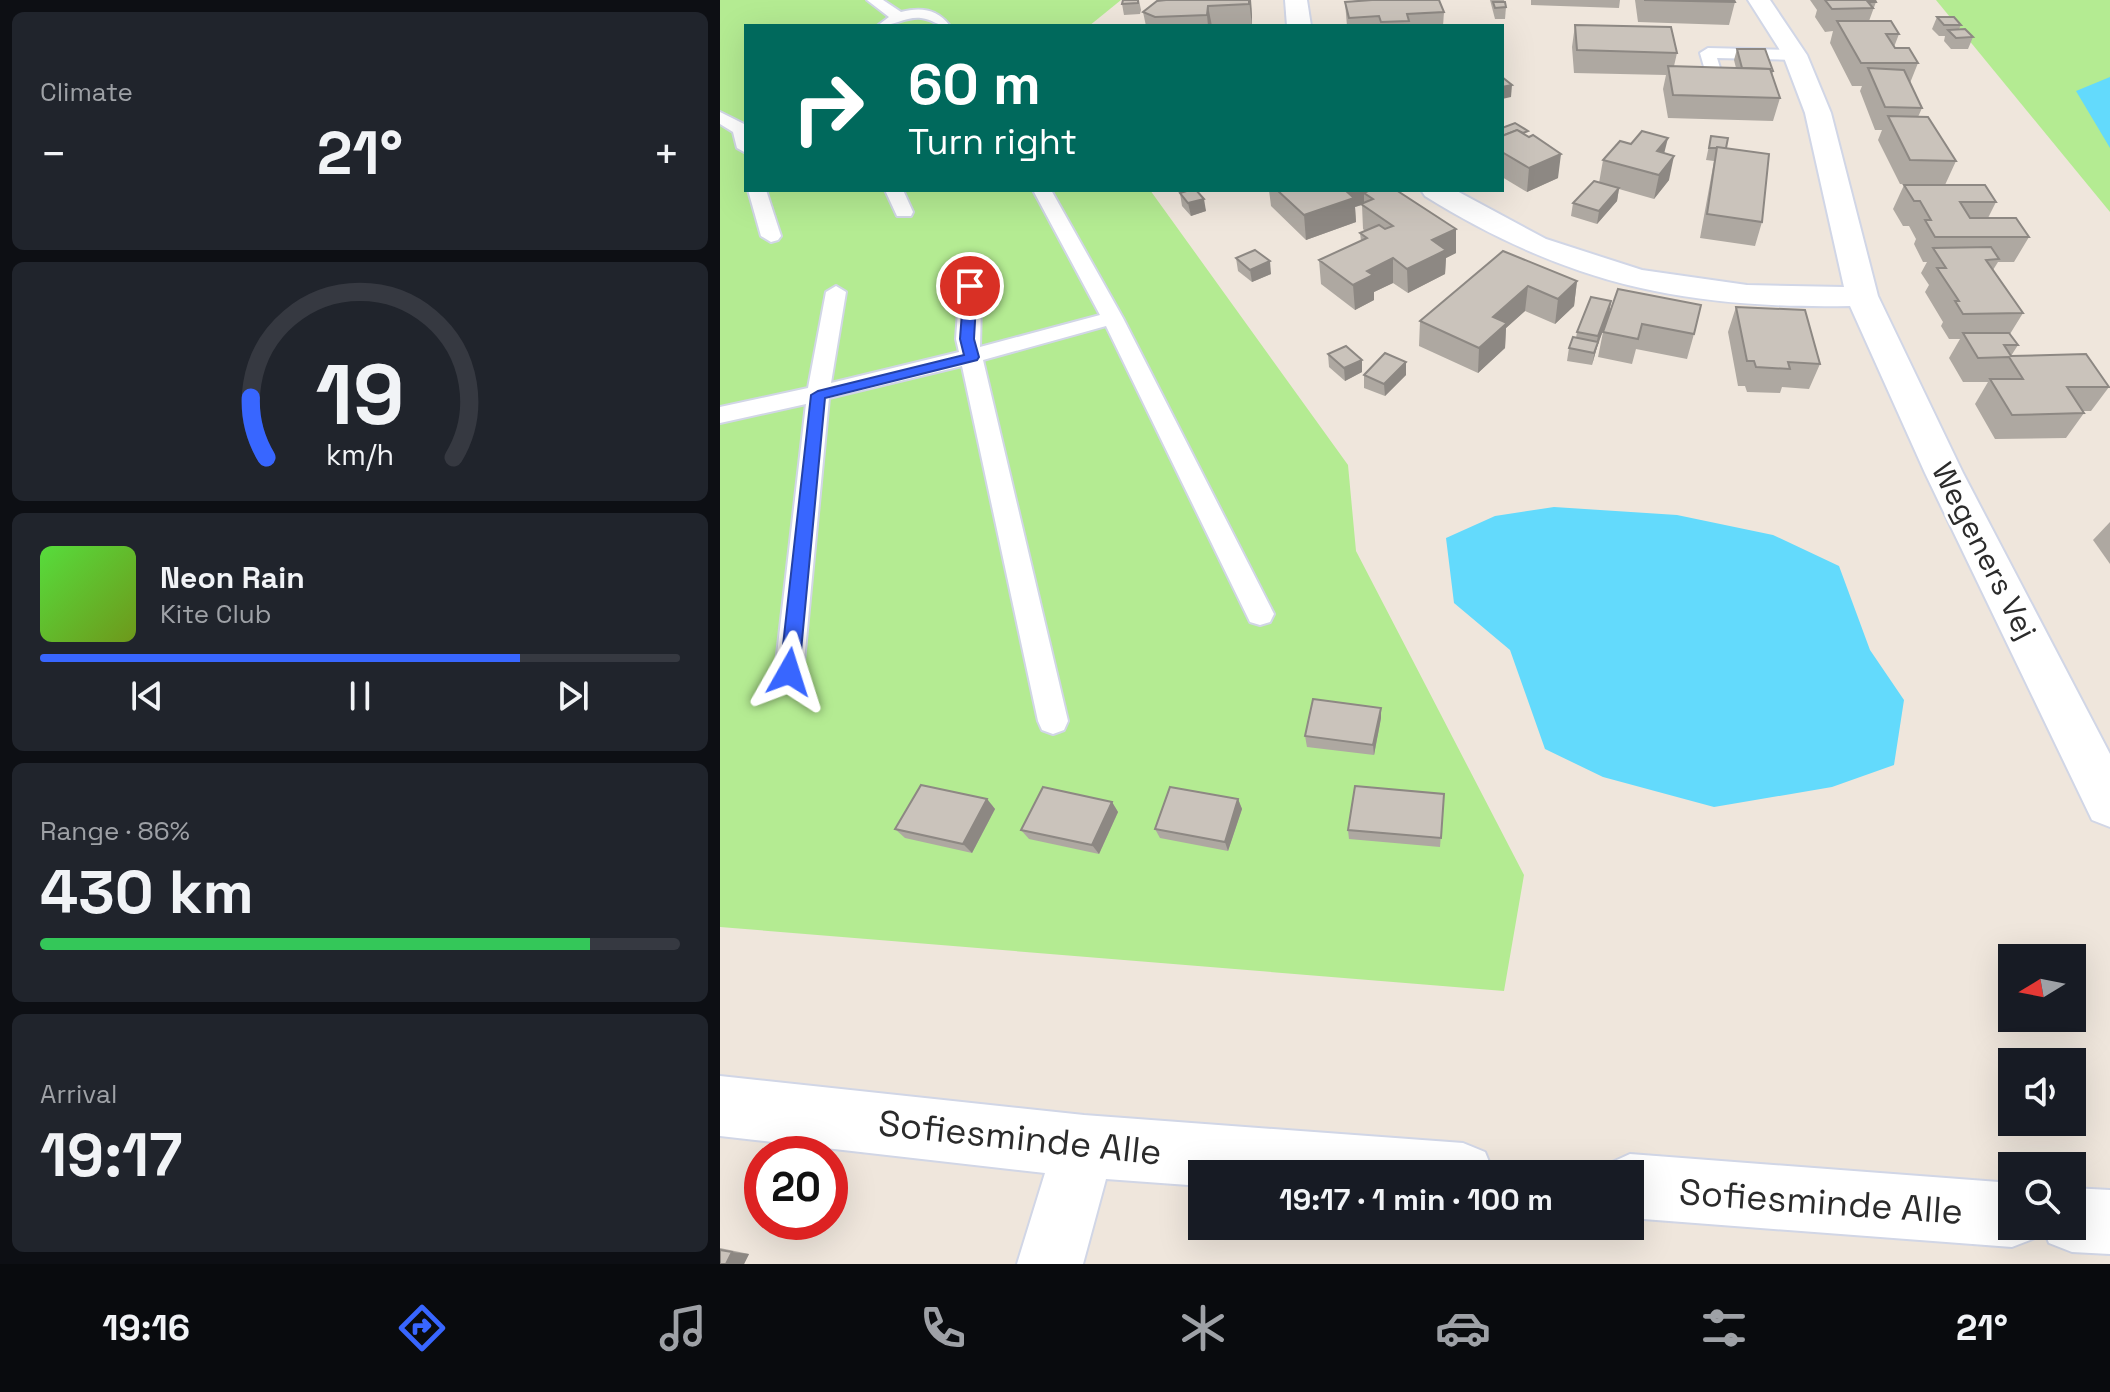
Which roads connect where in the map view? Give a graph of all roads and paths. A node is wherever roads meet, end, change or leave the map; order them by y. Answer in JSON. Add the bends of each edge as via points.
{"nodes":[{"id":1,"x":874,"y":0,"type":"edge"},
{"id":2,"x":1296,"y":0,"type":"edge"},
{"id":3,"x":1759,"y":0,"type":"edge"},
{"id":4,"x":898,"y":17,"type":"junction"},
{"id":5,"x":887,"y":24,"type":"edge"},
{"id":6,"x":941,"y":24,"type":"edge"},
{"id":7,"x":1299,"y":24,"type":"edge"},
{"id":8,"x":1795,"y":55,"type":"junction"},
{"id":9,"x":1717,"y":84,"type":"edge"},
{"id":10,"x":725,"y":114,"type":"edge"},
{"id":11,"x":744,"y":140,"type":"edge"},
{"id":12,"x":758,"y":192,"type":"edge"},
{"id":13,"x":895,"y":192,"type":"edge"},
{"id":14,"x":1043,"y":192,"type":"edge"},
{"id":15,"x":1438,"y":192,"type":"edge"},
{"id":16,"x":904,"y":212,"type":"dead end"},
{"id":17,"x":771,"y":236,"type":"dead end"},
{"id":18,"x":972,"y":259,"type":"dead end"},
{"id":19,"x":836,"y":292,"type":"dead end"},
{"id":20,"x":1862,"y":296,"type":"junction"},
{"id":21,"x":1112,"y":318,"type":"junction"},
{"id":22,"x":972,"y":357,"type":"junction"},
{"id":23,"x":818,"y":395,"type":"junction"},
{"id":24,"x":720,"y":415,"type":"edge"},
{"id":25,"x":1260,"y":614,"type":"dead end"},
{"id":26,"x":789,"y":672,"type":"dead end"},
{"id":27,"x":1053,"y":721,"type":"dead end"},
{"id":28,"x":2110,"y":804,"type":"edge"},
{"id":29,"x":720,"y":1106,"type":"edge"},
{"id":30,"x":1084,"y":1146,"type":"junction"},
{"id":31,"x":1274,"y":1160,"type":"edge"},
{"id":32,"x":1644,"y":1187,"type":"edge"},
{"id":33,"x":1998,"y":1214,"type":"edge"},
{"id":34,"x":2086,"y":1221,"type":"edge"},
{"id":35,"x":2110,"y":1222,"type":"edge"},
{"id":36,"x":1050,"y":1264,"type":"edge"}],
"edges":[{"from":1,"to":4,"type":"lane"},
{"from":2,"to":7,"type":"street"},
{"from":3,"to":8,"type":"street","name":"Wegeners Vej"},
{"from":4,"to":5,"type":"lane"},
{"from":4,"to":6,"type":"lane","via":[[926,13]]},
{"from":8,"to":9,"type":"lane","via":[[1708,53]]},
{"from":8,"to":20,"type":"street","name":"Wegeners Vej","via":[[1828,145]]},
{"from":10,"to":11,"type":"lane","via":[[741,129]]},
{"from":12,"to":17,"type":"lane"},
{"from":13,"to":16,"type":"lane"},
{"from":14,"to":21,"type":"lane"},
{"from":15,"to":20,"type":"street","via":[[1527,243],[1609,273],[1727,293]]},
{"from":18,"to":22,"type":"lane","via":[[967,339]]},
{"from":19,"to":23,"type":"lane"},
{"from":20,"to":28,"type":"street","name":"Wegeners Vej"},
{"from":21,"to":22,"type":"lane"},
{"from":21,"to":25,"type":"lane"},
{"from":22,"to":23,"type":"lane"},
{"from":22,"to":27,"type":"lane"},
{"from":23,"to":24,"type":"lane"},
{"from":23,"to":26,"type":"lane"},
{"from":29,"to":30,"type":"street","name":"Sofiesminde Alle"},
{"from":30,"to":31,"type":"street","name":"Sofiesminde Alle"},
{"from":30,"to":36,"type":"street"},
{"from":32,"to":33,"type":"street","name":"Sofiesminde Alle"},
{"from":34,"to":35,"type":"street"}]}
